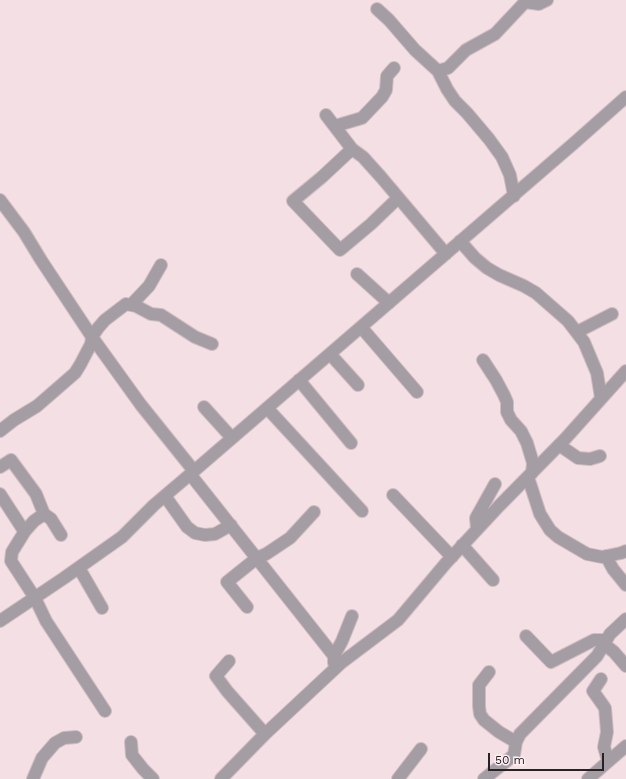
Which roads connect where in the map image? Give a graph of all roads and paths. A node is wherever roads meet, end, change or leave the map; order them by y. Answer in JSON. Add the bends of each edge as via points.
{"nodes":[{"id":1,"x":547,"y":0,"type":"edge"},
{"id":2,"x":526,"y":1,"type":"edge"},
{"id":3,"x":377,"y":9,"type":"dead end"},
{"id":4,"x":394,"y":68,"type":"dead end"},
{"id":5,"x":438,"y":71,"type":"junction"},
{"id":6,"x":626,"y":97,"type":"edge"},
{"id":7,"x":326,"y":114,"type":"dead end"},
{"id":8,"x":335,"y":126,"type":"junction"},
{"id":9,"x":352,"y":149,"type":"junction"},
{"id":10,"x":514,"y":196,"type":"junction"},
{"id":11,"x":398,"y":198,"type":"junction"},
{"id":12,"x":0,"y":200,"type":"edge"},
{"id":13,"x":460,"y":241,"type":"junction"},
{"id":14,"x":446,"y":254,"type":"junction"},
{"id":15,"x":161,"y":265,"type":"dead end"},
{"id":16,"x":357,"y":274,"type":"dead end"},
{"id":17,"x":389,"y":303,"type":"junction"},
{"id":18,"x":131,"y":305,"type":"junction"},
{"id":19,"x":612,"y":314,"type":"dead end"},
{"id":20,"x":361,"y":327,"type":"junction"},
{"id":21,"x":577,"y":332,"type":"junction"},
{"id":22,"x":92,"y":337,"type":"junction"},
{"id":23,"x":212,"y":344,"type":"dead end"},
{"id":24,"x":330,"y":354,"type":"junction"},
{"id":25,"x":483,"y":360,"type":"dead end"},
{"id":26,"x":626,"y":371,"type":"edge"},
{"id":27,"x":299,"y":380,"type":"junction"},
{"id":28,"x":358,"y":385,"type":"dead end"},
{"id":29,"x":417,"y":392,"type":"dead end"},
{"id":30,"x":601,"y":398,"type":"junction"},
{"id":31,"x":204,"y":407,"type":"dead end"},
{"id":32,"x":267,"y":408,"type":"junction"},
{"id":33,"x":0,"y":431,"type":"edge"},
{"id":34,"x":232,"y":438,"type":"junction"},
{"id":35,"x":351,"y":443,"type":"dead end"},
{"id":36,"x":559,"y":445,"type":"junction"},
{"id":37,"x":600,"y":456,"type":"dead end"},
{"id":38,"x":0,"y":467,"type":"edge"},
{"id":39,"x":192,"y":472,"type":"junction"},
{"id":40,"x":530,"y":475,"type":"junction"},
{"id":41,"x":495,"y":484,"type":"dead end"},
{"id":42,"x":0,"y":494,"type":"edge"},
{"id":43,"x":393,"y":495,"type":"dead end"},
{"id":44,"x":165,"y":496,"type":"junction"},
{"id":45,"x":362,"y":511,"type":"dead end"},
{"id":46,"x":314,"y":512,"type":"dead end"},
{"id":47,"x":44,"y":514,"type":"junction"},
{"id":48,"x":231,"y":525,"type":"junction"},
{"id":49,"x":477,"y":529,"type":"junction"},
{"id":50,"x":24,"y":531,"type":"junction"},
{"id":51,"x":61,"y":535,"type":"dead end"},
{"id":52,"x":462,"y":545,"type":"junction"},
{"id":53,"x":626,"y":551,"type":"edge"},
{"id":54,"x":452,"y":556,"type":"junction"},
{"id":55,"x":606,"y":556,"type":"junction"},
{"id":56,"x":257,"y":558,"type":"junction"},
{"id":57,"x":79,"y":568,"type":"junction"},
{"id":58,"x":493,"y":580,"type":"dead end"},
{"id":59,"x":626,"y":585,"type":"edge"},
{"id":60,"x":35,"y":598,"type":"junction"},
{"id":61,"x":247,"y":607,"type":"dead end"},
{"id":62,"x":102,"y":608,"type":"dead end"},
{"id":63,"x":352,"y":616,"type":"dead end"},
{"id":64,"x":626,"y":618,"type":"edge"},
{"id":65,"x":0,"y":621,"type":"edge"},
{"id":66,"x":526,"y":636,"type":"dead end"},
{"id":67,"x":604,"y":642,"type":"junction"},
{"id":68,"x":334,"y":656,"type":"junction"},
{"id":69,"x":229,"y":661,"type":"dead end"},
{"id":70,"x":626,"y":666,"type":"edge"},
{"id":71,"x":334,"y":670,"type":"junction"},
{"id":72,"x":489,"y":672,"type":"dead end"},
{"id":73,"x":601,"y":679,"type":"dead end"},
{"id":74,"x":105,"y":711,"type":"dead end"},
{"id":75,"x":265,"y":734,"type":"junction"},
{"id":76,"x":76,"y":737,"type":"dead end"},
{"id":77,"x":131,"y":742,"type":"dead end"},
{"id":78,"x":516,"y":742,"type":"junction"},
{"id":79,"x":626,"y":746,"type":"edge"},
{"id":80,"x":420,"y":749,"type":"dead end"},
{"id":81,"x":608,"y":761,"type":"junction"},
{"id":82,"x":34,"y":779,"type":"edge"},
{"id":83,"x":153,"y":779,"type":"edge"},
{"id":84,"x":221,"y":779,"type":"edge"},
{"id":85,"x":398,"y":779,"type":"edge"},
{"id":86,"x":484,"y":779,"type":"edge"},
{"id":87,"x":588,"y":779,"type":"edge"}],
"edges":[{"from":1,"to":2,"type":"street","via":[[539,4]]},
{"from":2,"to":5,"type":"street","via":[[495,34],[466,50],[448,68]]},
{"from":3,"to":5,"type":"street"},
{"from":4,"to":8,"type":"street","via":[[388,76],[382,97],[362,118]]},
{"from":5,"to":10,"type":"street","via":[[454,101],[490,139],[502,157],[510,175]]},
{"from":6,"to":10,"type":"street"},
{"from":7,"to":8,"type":"street"},
{"from":8,"to":9,"type":"street"},
{"from":9,"to":11,"type":"street","via":[[363,157]]},
{"from":9,"to":11,"type":"street","via":[[293,201],[340,250]]},
{"from":10,"to":13,"type":"street"},
{"from":11,"to":14,"type":"street"},
{"from":12,"to":22,"type":"street","via":[[24,232]]},
{"from":13,"to":14,"type":"street"},
{"from":13,"to":21,"type":"street","via":[[487,268],[524,286],[545,301]]},
{"from":14,"to":17,"type":"street"},
{"from":15,"to":18,"type":"street","via":[[149,286]]},
{"from":16,"to":17,"type":"street"},
{"from":17,"to":20,"type":"street"},
{"from":18,"to":22,"type":"street","via":[[126,304],[105,320]]},
{"from":18,"to":23,"type":"street","via":[[151,314],[161,315],[195,337]]},
{"from":19,"to":21,"type":"street"},
{"from":20,"to":24,"type":"street"},
{"from":20,"to":29,"type":"street"},
{"from":21,"to":30,"type":"street","via":[[593,363]]},
{"from":22,"to":33,"type":"street","via":[[91,344],[75,373],[37,406]]},
{"from":22,"to":39,"type":"street"},
{"from":24,"to":27,"type":"street"},
{"from":24,"to":28,"type":"street"},
{"from":25,"to":40,"type":"street","via":[[504,395],[511,420],[527,443],[532,463]]},
{"from":26,"to":30,"type":"street"},
{"from":27,"to":32,"type":"street"},
{"from":27,"to":35,"type":"street"},
{"from":30,"to":36,"type":"street"},
{"from":31,"to":34,"type":"street"},
{"from":32,"to":34,"type":"street"},
{"from":32,"to":45,"type":"street"},
{"from":34,"to":39,"type":"street"},
{"from":36,"to":37,"type":"street","via":[[578,458],[590,459]]},
{"from":36,"to":40,"type":"street"},
{"from":38,"to":47,"type":"street","via":[[11,460],[36,494]]},
{"from":39,"to":44,"type":"street"},
{"from":39,"to":48,"type":"street"},
{"from":40,"to":49,"type":"street"},
{"from":40,"to":55,"type":"street","via":[[540,514],[550,530],[566,543],[587,554]]},
{"from":41,"to":49,"type":"street","via":[[476,518]]},
{"from":42,"to":50,"type":"street"},
{"from":43,"to":54,"type":"street"},
{"from":44,"to":48,"type":"street","via":[[187,527],[195,533],[215,534]]},
{"from":44,"to":57,"type":"street","via":[[122,537]]},
{"from":46,"to":56,"type":"street","via":[[290,538]]},
{"from":47,"to":50,"type":"street"},
{"from":47,"to":51,"type":"street"},
{"from":48,"to":56,"type":"street"},
{"from":49,"to":52,"type":"street"},
{"from":50,"to":60,"type":"street","via":[[12,552],[11,561]]},
{"from":52,"to":54,"type":"street"},
{"from":52,"to":58,"type":"street"},
{"from":53,"to":55,"type":"street"},
{"from":54,"to":71,"type":"street","via":[[398,620]]},
{"from":55,"to":59,"type":"street"},
{"from":56,"to":61,"type":"street","via":[[227,582]]},
{"from":56,"to":68,"type":"street"},
{"from":57,"to":60,"type":"street"},
{"from":57,"to":62,"type":"street"},
{"from":60,"to":65,"type":"street"},
{"from":60,"to":74,"type":"street","via":[[46,621]]},
{"from":63,"to":68,"type":"street"},
{"from":64,"to":67,"type":"street"},
{"from":66,"to":67,"type":"street","via":[[551,662],[594,640]]},
{"from":67,"to":70,"type":"street"},
{"from":67,"to":78,"type":"street","via":[[597,656],[520,734]]},
{"from":68,"to":71,"type":"street"},
{"from":69,"to":75,"type":"street","via":[[216,676]]},
{"from":71,"to":75,"type":"street"},
{"from":72,"to":78,"type":"street","via":[[479,685],[480,714],[499,732]]},
{"from":73,"to":81,"type":"street","via":[[593,691],[605,708],[607,732],[604,747]]},
{"from":75,"to":84,"type":"street"},
{"from":76,"to":82,"type":"street","via":[[64,738],[52,746],[42,758]]},
{"from":77,"to":83,"type":"street","via":[[132,755]]},
{"from":78,"to":86,"type":"street","via":[[514,754]]},
{"from":79,"to":81,"type":"street"},
{"from":80,"to":85,"type":"street"},
{"from":81,"to":87,"type":"street"}]}
